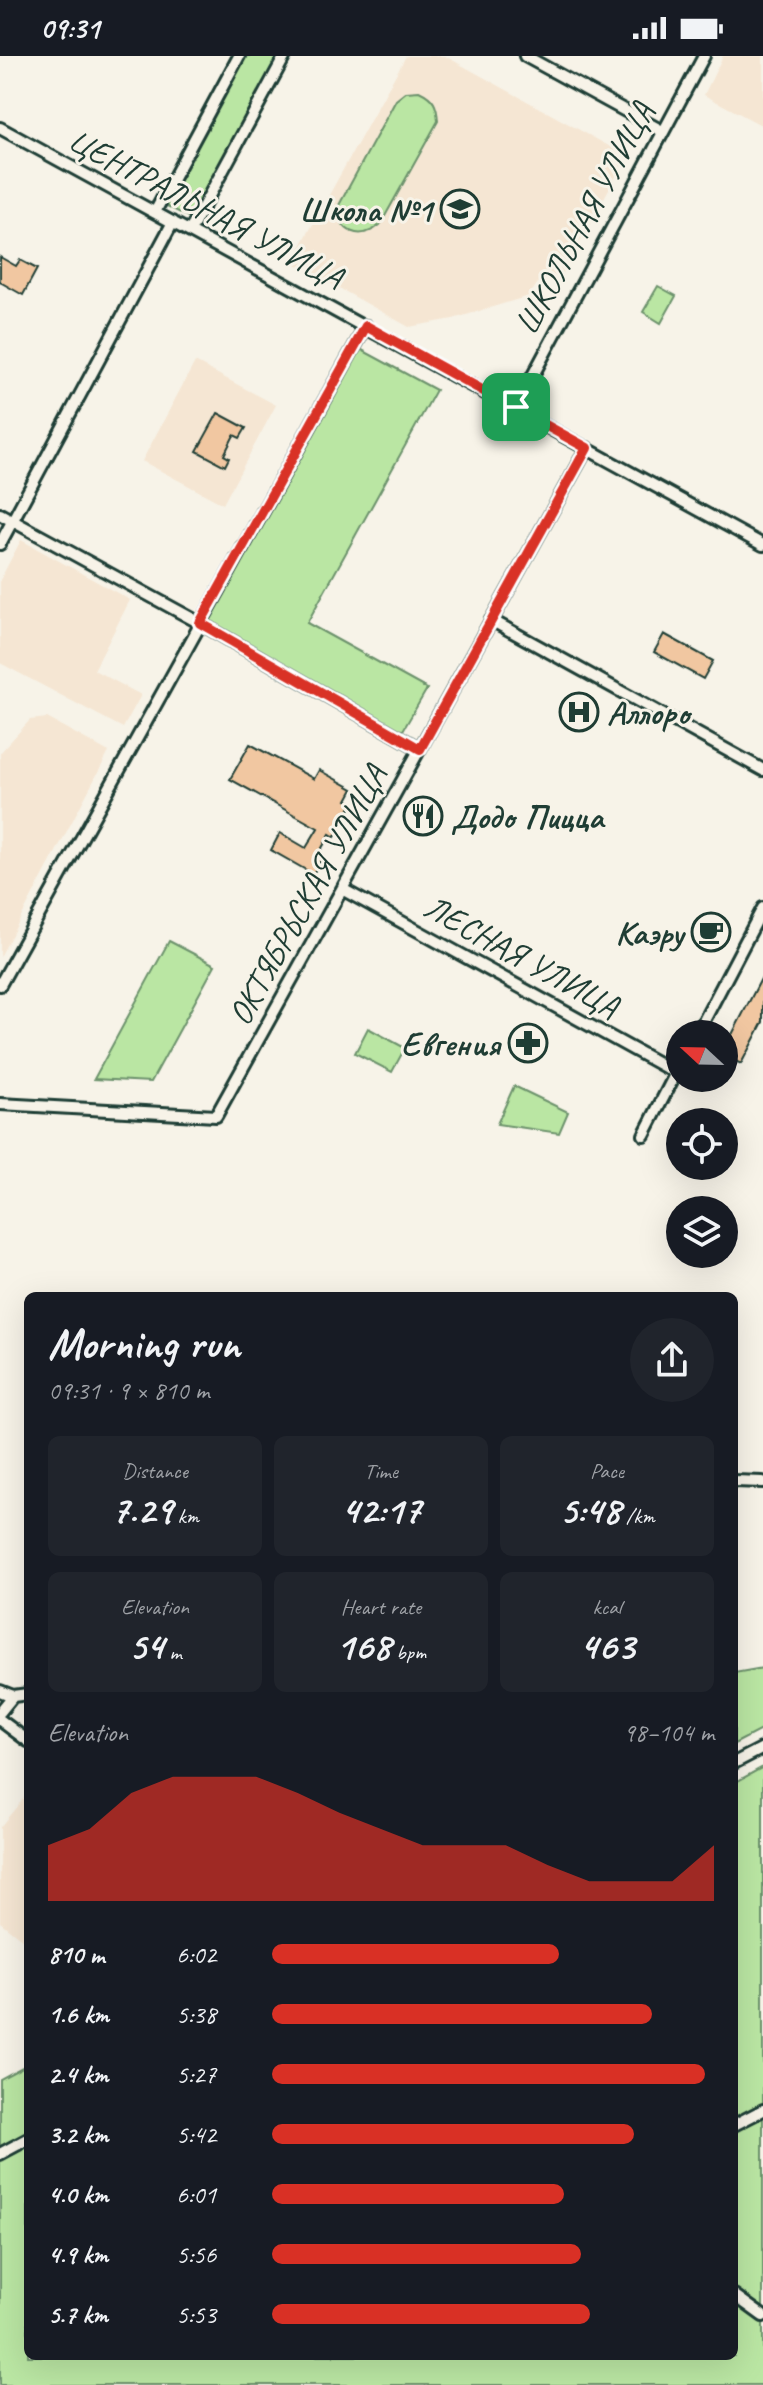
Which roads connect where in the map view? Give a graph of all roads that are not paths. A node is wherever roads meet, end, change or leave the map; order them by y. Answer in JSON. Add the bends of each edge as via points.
{"nodes":[{"id":1,"x":239,"y":56,"type":"edge"},
{"id":2,"x":285,"y":56,"type":"edge"},
{"id":3,"x":525,"y":56,"type":"edge"},
{"id":4,"x":704,"y":56,"type":"edge"},
{"id":5,"x":0,"y":128,"type":"edge"},
{"id":6,"x":662,"y":131,"type":"junction"},
{"id":7,"x":155,"y":212,"type":"junction"},
{"id":8,"x":173,"y":222,"type":"junction"},
{"id":9,"x":190,"y":231,"type":"junction"},
{"id":10,"x":366,"y":326,"type":"junction"},
{"id":11,"x":516,"y":407,"type":"junction"},
{"id":12,"x":587,"y":448,"type":"junction"},
{"id":13,"x":0,"y":514,"type":"edge"},
{"id":14,"x":13,"y":521,"type":"junction"},
{"id":15,"x":0,"y":544,"type":"edge"},
{"id":16,"x":763,"y":545,"type":"edge"},
{"id":17,"x":491,"y":620,"type":"junction"},
{"id":18,"x":200,"y":623,"type":"junction"},
{"id":19,"x":420,"y":749,"type":"junction"},
{"id":20,"x":763,"y":770,"type":"edge"},
{"id":21,"x":342,"y":889,"type":"junction"},
{"id":22,"x":763,"y":908,"type":"edge"},
{"id":23,"x":0,"y":985,"type":"edge"},
{"id":24,"x":704,"y":1020,"type":"edge"},
{"id":25,"x":666,"y":1063,"type":"edge"},
{"id":26,"x":666,"y":1092,"type":"edge"},
{"id":27,"x":0,"y":1104,"type":"edge"},
{"id":28,"x":644,"y":1135,"type":"dead end"},
{"id":29,"x":738,"y":1481,"type":"edge"},
{"id":30,"x":763,"y":1482,"type":"edge"},
{"id":31,"x":0,"y":1691,"type":"edge"},
{"id":32,"x":24,"y":1695,"type":"edge"},
{"id":33,"x":13,"y":1696,"type":"junction"},
{"id":34,"x":0,"y":1712,"type":"edge"},
{"id":35,"x":0,"y":1720,"type":"edge"},
{"id":36,"x":24,"y":1738,"type":"edge"},
{"id":37,"x":763,"y":1748,"type":"edge"},
{"id":38,"x":738,"y":1761,"type":"edge"},
{"id":39,"x":763,"y":2110,"type":"edge"},
{"id":40,"x":738,"y":2123,"type":"edge"},
{"id":41,"x":24,"y":2141,"type":"edge"},
{"id":42,"x":0,"y":2154,"type":"edge"},
{"id":43,"x":738,"y":2298,"type":"edge"},
{"id":44,"x":763,"y":2316,"type":"edge"}],
"edges":[{"from":1,"to":7,"type":"street"},
{"from":2,"to":9,"type":"street"},
{"from":3,"to":6,"type":"street"},
{"from":4,"to":6,"type":"street","name":"ШКОЛЬНАЯ УЛИЦА"},
{"from":5,"to":7,"type":"street","name":"ЦЕНТРАЛЬНАЯ УЛИЦА"},
{"from":6,"to":11,"type":"street","name":"ШКОЛЬНАЯ УЛИЦА"},
{"from":7,"to":8,"type":"street","name":"ЦЕНТРАЛЬНАЯ УЛИЦА"},
{"from":8,"to":9,"type":"street","name":"ЦЕНТРАЛЬНАЯ УЛИЦА"},
{"from":8,"to":14,"type":"street"},
{"from":9,"to":10,"type":"street","name":"ЦЕНТРАЛЬНАЯ УЛИЦА"},
{"from":10,"to":11,"type":"street","name":"ЦЕНТРАЛЬНАЯ УЛИЦА"},
{"from":10,"to":18,"type":"street"},
{"from":11,"to":12,"type":"street","name":"ЦЕНТРАЛЬНАЯ УЛИЦА"},
{"from":12,"to":16,"type":"street","name":"ЦЕНТРАЛЬНАЯ УЛИЦА"},
{"from":12,"to":17,"type":"street","name":"ОКТЯБРЬСКАЯ УЛИЦА"},
{"from":13,"to":14,"type":"street"},
{"from":14,"to":15,"type":"street"},
{"from":14,"to":18,"type":"street"},
{"from":17,"to":19,"type":"street","name":"ОКТЯБРЬСКАЯ УЛИЦА"},
{"from":17,"to":20,"type":"street"},
{"from":18,"to":19,"type":"street"},
{"from":18,"to":23,"type":"street"},
{"from":19,"to":21,"type":"street","name":"ОКТЯБРЬСКАЯ УЛИЦА"},
{"from":21,"to":25,"type":"street","name":"ЛЕСНАЯ УЛИЦА"},
{"from":21,"to":27,"type":"street","name":"ОКТЯБРЬСКАЯ УЛИЦА","via":[[216,1116]]},
{"from":22,"to":24,"type":"street"},
{"from":26,"to":28,"type":"street"},
{"from":29,"to":30,"type":"street"},
{"from":31,"to":33,"type":"street"},
{"from":32,"to":33,"type":"street"},
{"from":33,"to":34,"type":"street"},
{"from":35,"to":36,"type":"street"},
{"from":37,"to":38,"type":"street"},
{"from":39,"to":40,"type":"street"},
{"from":41,"to":42,"type":"street"},
{"from":43,"to":44,"type":"street"}]}
